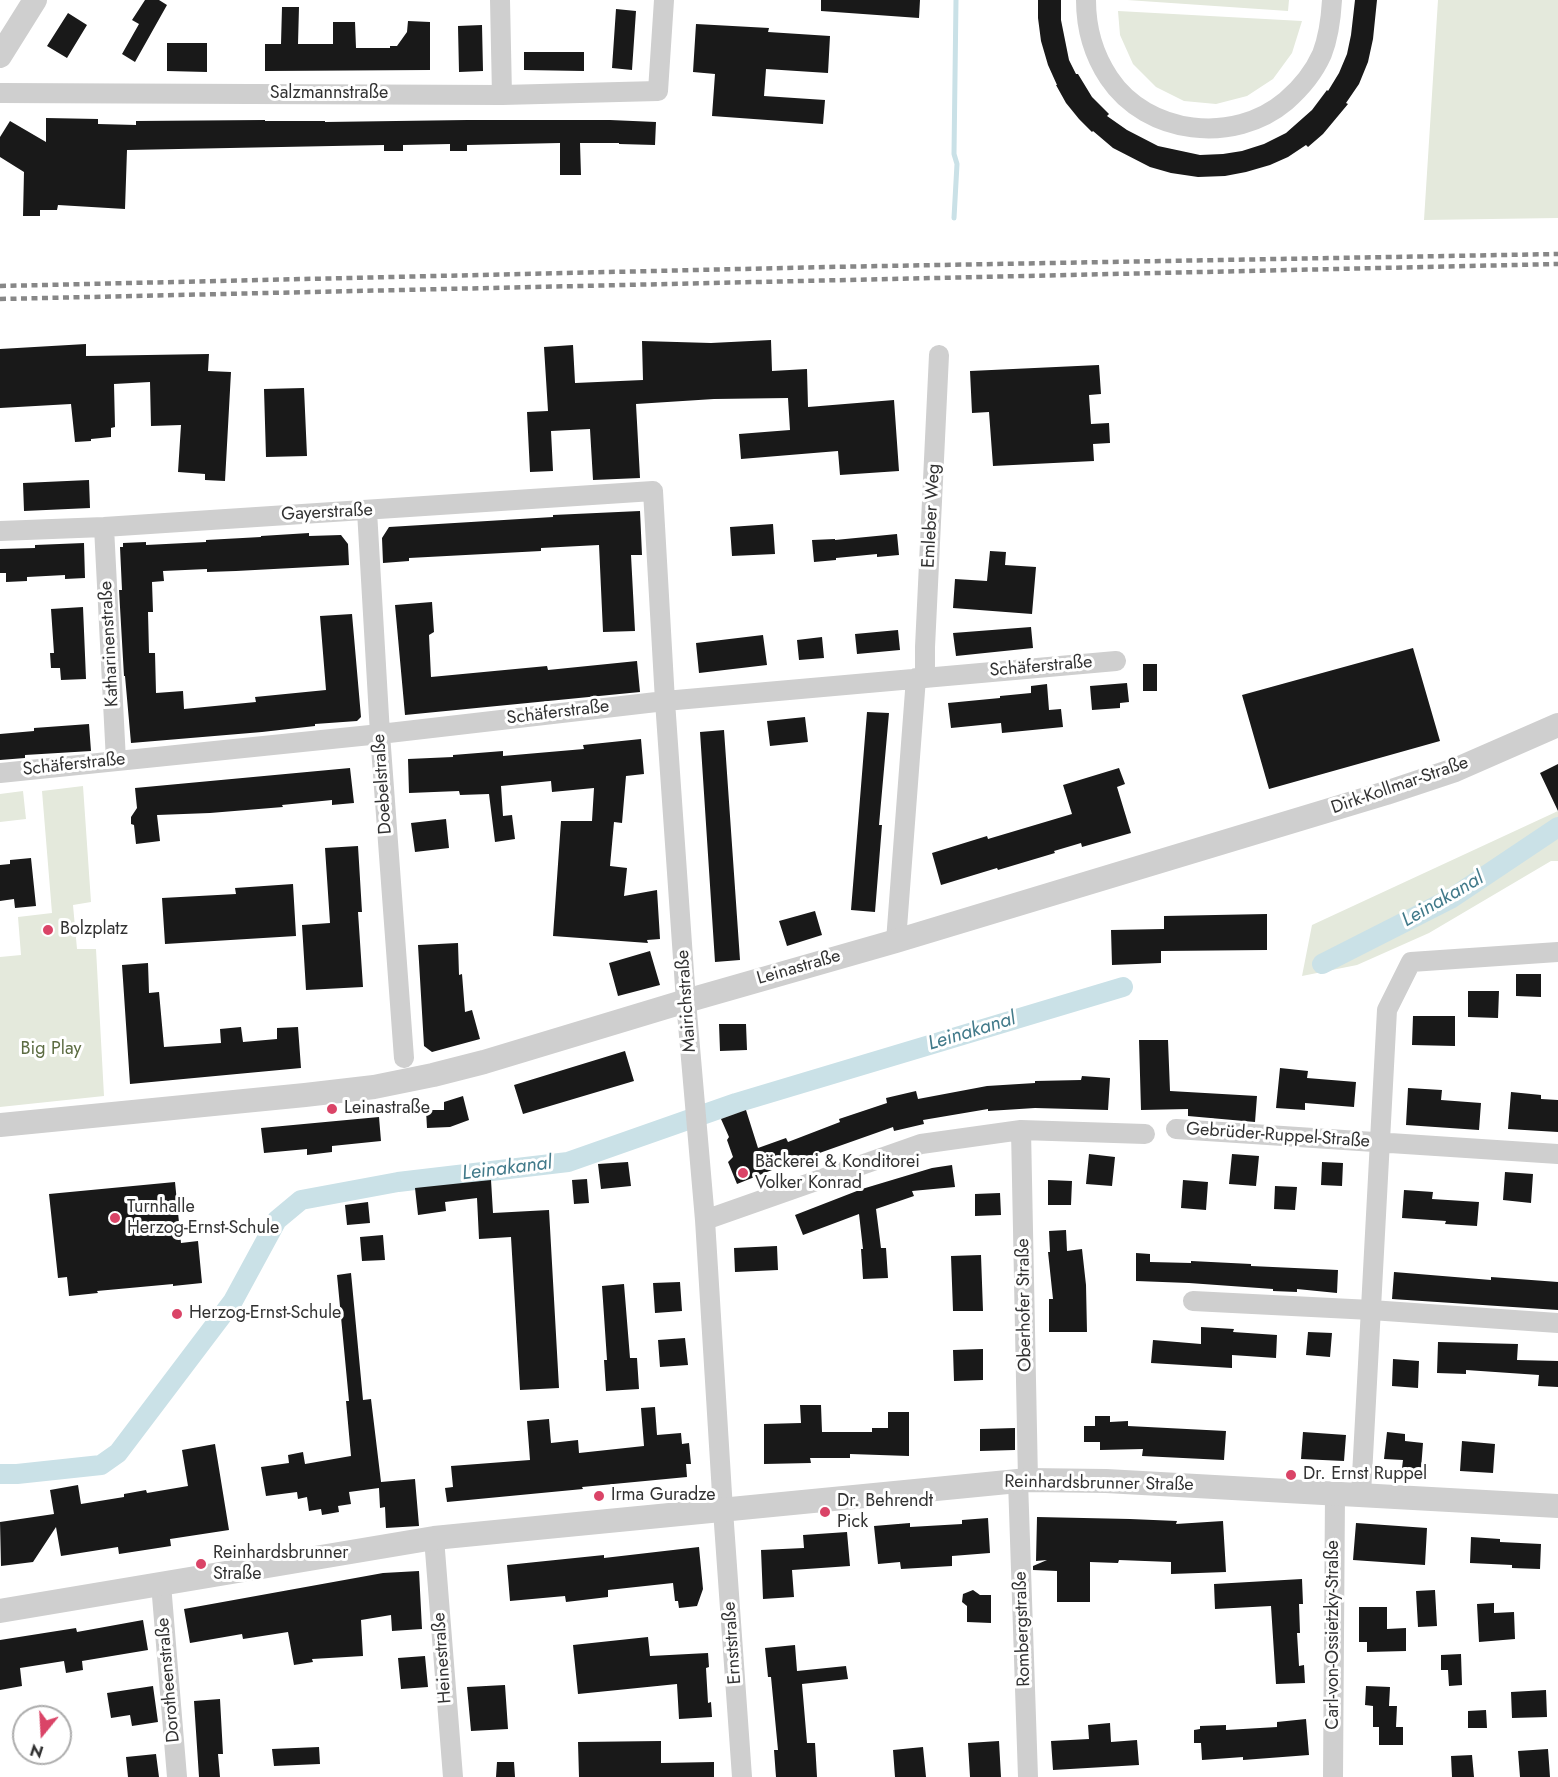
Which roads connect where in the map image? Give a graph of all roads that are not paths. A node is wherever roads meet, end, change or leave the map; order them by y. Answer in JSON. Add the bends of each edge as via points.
{"nodes":[{"id":1,"x":35,"y":0,"type":"edge"},
{"id":2,"x":500,"y":0,"type":"edge"},
{"id":3,"x":664,"y":0,"type":"edge"},
{"id":4,"x":1086,"y":0,"type":"edge"},
{"id":5,"x":1332,"y":0,"type":"edge"},
{"id":6,"x":0,"y":56,"type":"edge"},
{"id":7,"x":0,"y":93,"type":"edge"},
{"id":8,"x":502,"y":95,"type":"junction"},
{"id":9,"x":939,"y":355,"type":"dead end"},
{"id":10,"x":653,"y":491,"type":"joint"},
{"id":11,"x":367,"y":511,"type":"junction"},
{"id":12,"x":104,"y":526,"type":"junction"},
{"id":13,"x":0,"y":531,"type":"edge"},
{"id":14,"x":1116,"y":661,"type":"dead end"},
{"id":15,"x":921,"y":678,"type":"junction"},
{"id":16,"x":665,"y":701,"type":"junction"},
{"id":17,"x":1558,"y":725,"type":"edge"},
{"id":18,"x":380,"y":734,"type":"junction"},
{"id":19,"x":116,"y":760,"type":"junction"},
{"id":20,"x":0,"y":773,"type":"edge"},
{"id":21,"x":1238,"y":838,"type":"joint"},
{"id":22,"x":896,"y":941,"type":"junction"},
{"id":23,"x":1558,"y":952,"type":"edge"},
{"id":24,"x":686,"y":1001,"type":"junction"},
{"id":25,"x":404,"y":1058,"type":"dead end"},
{"id":26,"x":0,"y":1125,"type":"edge"},
{"id":27,"x":1176,"y":1129,"type":"dead end"},
{"id":28,"x":1021,"y":1130,"type":"junction"},
{"id":29,"x":1145,"y":1134,"type":"dead end"},
{"id":30,"x":1380,"y":1143,"type":"junction"},
{"id":31,"x":1558,"y":1154,"type":"edge"},
{"id":32,"x":705,"y":1220,"type":"junction"},
{"id":33,"x":1193,"y":1301,"type":"dead end"},
{"id":34,"x":1371,"y":1310,"type":"junction"},
{"id":35,"x":1558,"y":1323,"type":"edge"},
{"id":36,"x":1023,"y":1480,"type":"junction"},
{"id":37,"x":1335,"y":1494,"type":"junction"},
{"id":38,"x":1361,"y":1494,"type":"junction"},
{"id":39,"x":1558,"y":1506,"type":"edge"},
{"id":40,"x":723,"y":1510,"type":"junction"},
{"id":41,"x":434,"y":1538,"type":"junction"},
{"id":42,"x":161,"y":1584,"type":"junction"},
{"id":43,"x":0,"y":1611,"type":"edge"},
{"id":44,"x":177,"y":1777,"type":"edge"},
{"id":45,"x":453,"y":1777,"type":"edge"},
{"id":46,"x":742,"y":1777,"type":"edge"},
{"id":47,"x":1028,"y":1777,"type":"edge"},
{"id":48,"x":1334,"y":1777,"type":"edge"}],
"edges":[{"from":1,"to":6,"type":"street"},
{"from":2,"to":8,"type":"street"},
{"from":3,"to":8,"type":"street","name":"Salzmannstraße","via":[[658,91]]},
{"from":4,"to":5,"type":"street","via":[[1086,20],[1096,56],[1121,93],[1160,119],[1202,129],[1222,129],[1263,116],[1297,92],[1321,56]]},
{"from":7,"to":8,"type":"street","name":"Salzmannstraße"},
{"from":9,"to":15,"type":"street","name":"Emleber Weg"},
{"from":10,"to":11,"type":"street","name":"Gayerstraße"},
{"from":10,"to":16,"type":"street","name":"Mairichstraße"},
{"from":11,"to":12,"type":"street","name":"Gayerstraße"},
{"from":11,"to":18,"type":"street","name":"Doebelstraße"},
{"from":12,"to":13,"type":"street","name":"Gayerstraße"},
{"from":12,"to":19,"type":"street","name":"Katharinenstraße"},
{"from":14,"to":15,"type":"street","name":"Schäferstraße"},
{"from":15,"to":16,"type":"street","name":"Schäferstraße"},
{"from":15,"to":22,"type":"street","name":"Emleber Weg"},
{"from":16,"to":18,"type":"street","name":"Schäferstraße"},
{"from":16,"to":24,"type":"street","name":"Mairichstraße"},
{"from":17,"to":21,"type":"street","name":"Dirk-Kollmar-Straße","via":[[1455,770]]},
{"from":18,"to":19,"type":"street","name":"Schäferstraße"},
{"from":18,"to":25,"type":"street","name":"Doebelstraße"},
{"from":19,"to":20,"type":"street","name":"Schäferstraße"},
{"from":21,"to":22,"type":"street","name":"Leinastraße"},
{"from":22,"to":24,"type":"street","name":"Leinastraße"},
{"from":23,"to":30,"type":"street","name":"Gebrüder-Ruppel-Straße","via":[[1411,962],[1388,1010]]},
{"from":24,"to":26,"type":"street","name":"Leinastraße","via":[[484,1062],[374,1087]]},
{"from":24,"to":32,"type":"street","name":"Mairichstraße"},
{"from":27,"to":30,"type":"street","name":"Gebrüder-Ruppel-Straße"},
{"from":28,"to":29,"type":"street"},
{"from":28,"to":32,"type":"street","via":[[921,1144]]},
{"from":28,"to":36,"type":"street","name":"Oberhofer Straße"},
{"from":30,"to":31,"type":"street","name":"Gebrüder-Ruppel-Straße"},
{"from":30,"to":34,"type":"street","name":"Gebrüder-Ruppel-Straße"},
{"from":32,"to":40,"type":"street","name":"Mairichstraße"},
{"from":33,"to":34,"type":"street"},
{"from":34,"to":35,"type":"street"},
{"from":34,"to":38,"type":"street","name":"Gebrüder-Ruppel-Straße"},
{"from":36,"to":37,"type":"street","name":"Reinhardsbrunner Straße"},
{"from":36,"to":40,"type":"street","name":"Reinhardsbrunner Straße"},
{"from":36,"to":47,"type":"street","name":"Rombergstraße"},
{"from":37,"to":38,"type":"street","name":"Reinhardsbrunner Straße"},
{"from":37,"to":48,"type":"street","name":"Carl-von-Ossietzky-Straße"},
{"from":38,"to":39,"type":"street","name":"Reinhardsbrunner Straße"},
{"from":40,"to":41,"type":"street","name":"Reinhardsbrunner Straße"},
{"from":40,"to":46,"type":"street","name":"Ernststraße"},
{"from":41,"to":42,"type":"street","name":"Reinhardsbrunner Straße"},
{"from":41,"to":45,"type":"street","name":"Heinestraße"},
{"from":42,"to":43,"type":"street","name":"Reinhardsbrunner Straße"},
{"from":42,"to":44,"type":"street","name":"Dorotheenstraße"}]}
